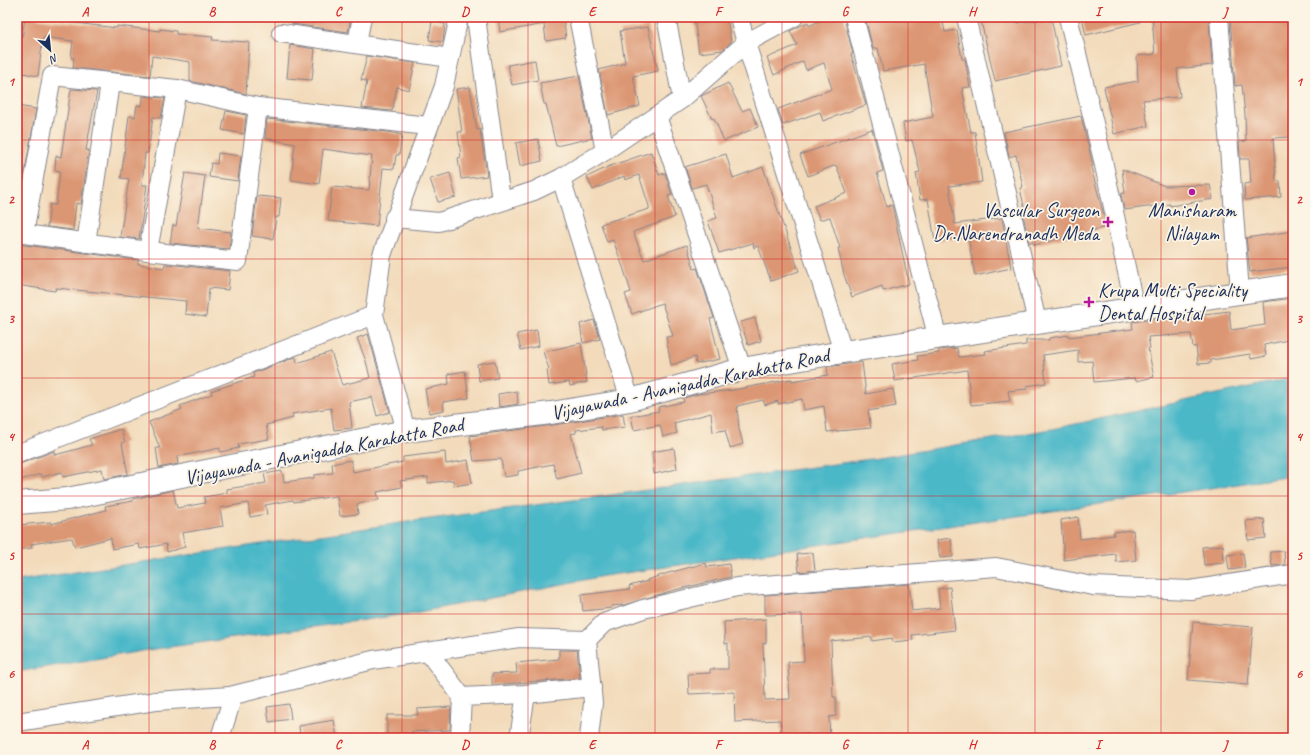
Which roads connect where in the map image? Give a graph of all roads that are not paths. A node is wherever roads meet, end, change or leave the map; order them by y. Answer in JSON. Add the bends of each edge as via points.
{"nodes":[{"id":1,"x":362,"y":17,"type":"edge"},
{"id":2,"x":459,"y":17,"type":"edge"},
{"id":3,"x":476,"y":17,"type":"edge"},
{"id":4,"x":578,"y":17,"type":"edge"},
{"id":5,"x":666,"y":17,"type":"edge"},
{"id":6,"x":739,"y":17,"type":"edge"},
{"id":7,"x":794,"y":17,"type":"edge"},
{"id":8,"x":854,"y":17,"type":"edge"},
{"id":9,"x":966,"y":17,"type":"edge"},
{"id":10,"x":1068,"y":17,"type":"edge"},
{"id":11,"x":1219,"y":17,"type":"edge"},
{"id":12,"x":281,"y":33,"type":"dead end"},
{"id":13,"x":357,"y":43,"type":"junction"},
{"id":14,"x":746,"y":43,"type":"junction"},
{"id":15,"x":450,"y":58,"type":"junction"},
{"id":16,"x":110,"y":83,"type":"junction"},
{"id":17,"x":177,"y":89,"type":"junction"},
{"id":18,"x":682,"y":99,"type":"junction"},
{"id":19,"x":258,"y":107,"type":"junction"},
{"id":20,"x":657,"y":116,"type":"junction"},
{"id":21,"x":428,"y":126,"type":"junction"},
{"id":22,"x":605,"y":152,"type":"junction"},
{"id":23,"x":561,"y":178,"type":"junction"},
{"id":24,"x":501,"y":200,"type":"junction"},
{"id":25,"x":394,"y":218,"type":"junction"},
{"id":26,"x":20,"y":234,"type":"edge"},
{"id":27,"x":86,"y":243,"type":"junction"},
{"id":28,"x":148,"y":251,"type":"junction"},
{"id":29,"x":1293,"y":285,"type":"edge"},
{"id":30,"x":1240,"y":292,"type":"junction"},
{"id":31,"x":1134,"y":308,"type":"junction"},
{"id":32,"x":374,"y":315,"type":"junction"},
{"id":33,"x":1037,"y":322,"type":"junction"},
{"id":34,"x":938,"y":338,"type":"junction"},
{"id":35,"x":843,"y":352,"type":"junction"},
{"id":36,"x":742,"y":369,"type":"junction"},
{"id":37,"x":630,"y":400,"type":"junction"},
{"id":38,"x":406,"y":431,"type":"junction"},
{"id":39,"x":17,"y":454,"type":"edge"},
{"id":40,"x":17,"y":503,"type":"edge"},
{"id":41,"x":1293,"y":574,"type":"edge"},
{"id":42,"x":587,"y":640,"type":"junction"},
{"id":43,"x":428,"y":652,"type":"junction"},
{"id":44,"x":592,"y":687,"type":"junction"},
{"id":45,"x":526,"y":694,"type":"junction"},
{"id":46,"x":230,"y":696,"type":"junction"},
{"id":47,"x":462,"y":697,"type":"junction"},
{"id":48,"x":17,"y":722,"type":"edge"},
{"id":49,"x":220,"y":738,"type":"edge"},
{"id":50,"x":460,"y":738,"type":"edge"},
{"id":51,"x":519,"y":738,"type":"edge"},
{"id":52,"x":590,"y":738,"type":"edge"}],
"edges":[{"from":1,"to":13,"type":"street"},
{"from":2,"to":15,"type":"street"},
{"from":3,"to":24,"type":"street"},
{"from":4,"to":22,"type":"street"},
{"from":5,"to":18,"type":"street"},
{"from":6,"to":14,"type":"street"},
{"from":7,"to":14,"type":"street"},
{"from":8,"to":34,"type":"street"},
{"from":9,"to":33,"type":"street"},
{"from":10,"to":31,"type":"street","via":[[1102,156]]},
{"from":11,"to":30,"type":"street"},
{"from":12,"to":13,"type":"street"},
{"from":13,"to":15,"type":"street"},
{"from":14,"to":18,"type":"street"},
{"from":14,"to":35,"type":"street"},
{"from":15,"to":21,"type":"street","via":[[444,86]]},
{"from":16,"to":17,"type":"street"},
{"from":16,"to":26,"type":"street","via":[[52,76]]},
{"from":16,"to":27,"type":"street"},
{"from":17,"to":19,"type":"street"},
{"from":17,"to":28,"type":"street"},
{"from":18,"to":20,"type":"street"},
{"from":19,"to":21,"type":"street"},
{"from":19,"to":28,"type":"street","via":[[238,261]]},
{"from":20,"to":22,"type":"street"},
{"from":20,"to":36,"type":"street"},
{"from":21,"to":25,"type":"street"},
{"from":22,"to":23,"type":"street"},
{"from":23,"to":24,"type":"street"},
{"from":23,"to":37,"type":"street"},
{"from":24,"to":25,"type":"street","via":[[440,222]]},
{"from":25,"to":32,"type":"street","via":[[382,255]]},
{"from":26,"to":27,"type":"street"},
{"from":27,"to":28,"type":"street"},
{"from":29,"to":30,"type":"main road","name":"Vijayawada - Avanigadda Karakatta Road"},
{"from":30,"to":31,"type":"main road","name":"Vijayawada - Avanigadda Karakatta Road"},
{"from":31,"to":33,"type":"main road","name":"Vijayawada - Avanigadda Karakatta Road"},
{"from":32,"to":38,"type":"street"},
{"from":32,"to":39,"type":"street"},
{"from":33,"to":34,"type":"main road","name":"Vijayawada - Avanigadda Karakatta Road"},
{"from":34,"to":35,"type":"main road","name":"Vijayawada - Avanigadda Karakatta Road"},
{"from":35,"to":36,"type":"main road","name":"Vijayawada - Avanigadda Karakatta Road"},
{"from":36,"to":37,"type":"main road","name":"Vijayawada - Avanigadda Karakatta Road"},
{"from":37,"to":38,"type":"main road","name":"Vijayawada - Avanigadda Karakatta Road","via":[[551,414]]},
{"from":38,"to":40,"type":"main road","name":"Vijayawada - Avanigadda Karakatta Road","via":[[82,496]]},
{"from":41,"to":42,"type":"street","via":[[1190,590],[1093,586],[996,567],[737,587],[643,609],[604,623]]},
{"from":42,"to":43,"type":"street","via":[[519,638]]},
{"from":42,"to":44,"type":"street"},
{"from":43,"to":46,"type":"street","via":[[373,660]]},
{"from":43,"to":47,"type":"street"},
{"from":44,"to":45,"type":"street"},
{"from":44,"to":52,"type":"street"},
{"from":45,"to":47,"type":"street"},
{"from":45,"to":51,"type":"street"},
{"from":46,"to":48,"type":"street","via":[[156,701]]},
{"from":46,"to":49,"type":"street","via":[[230,706]]},
{"from":47,"to":50,"type":"street"}]}
